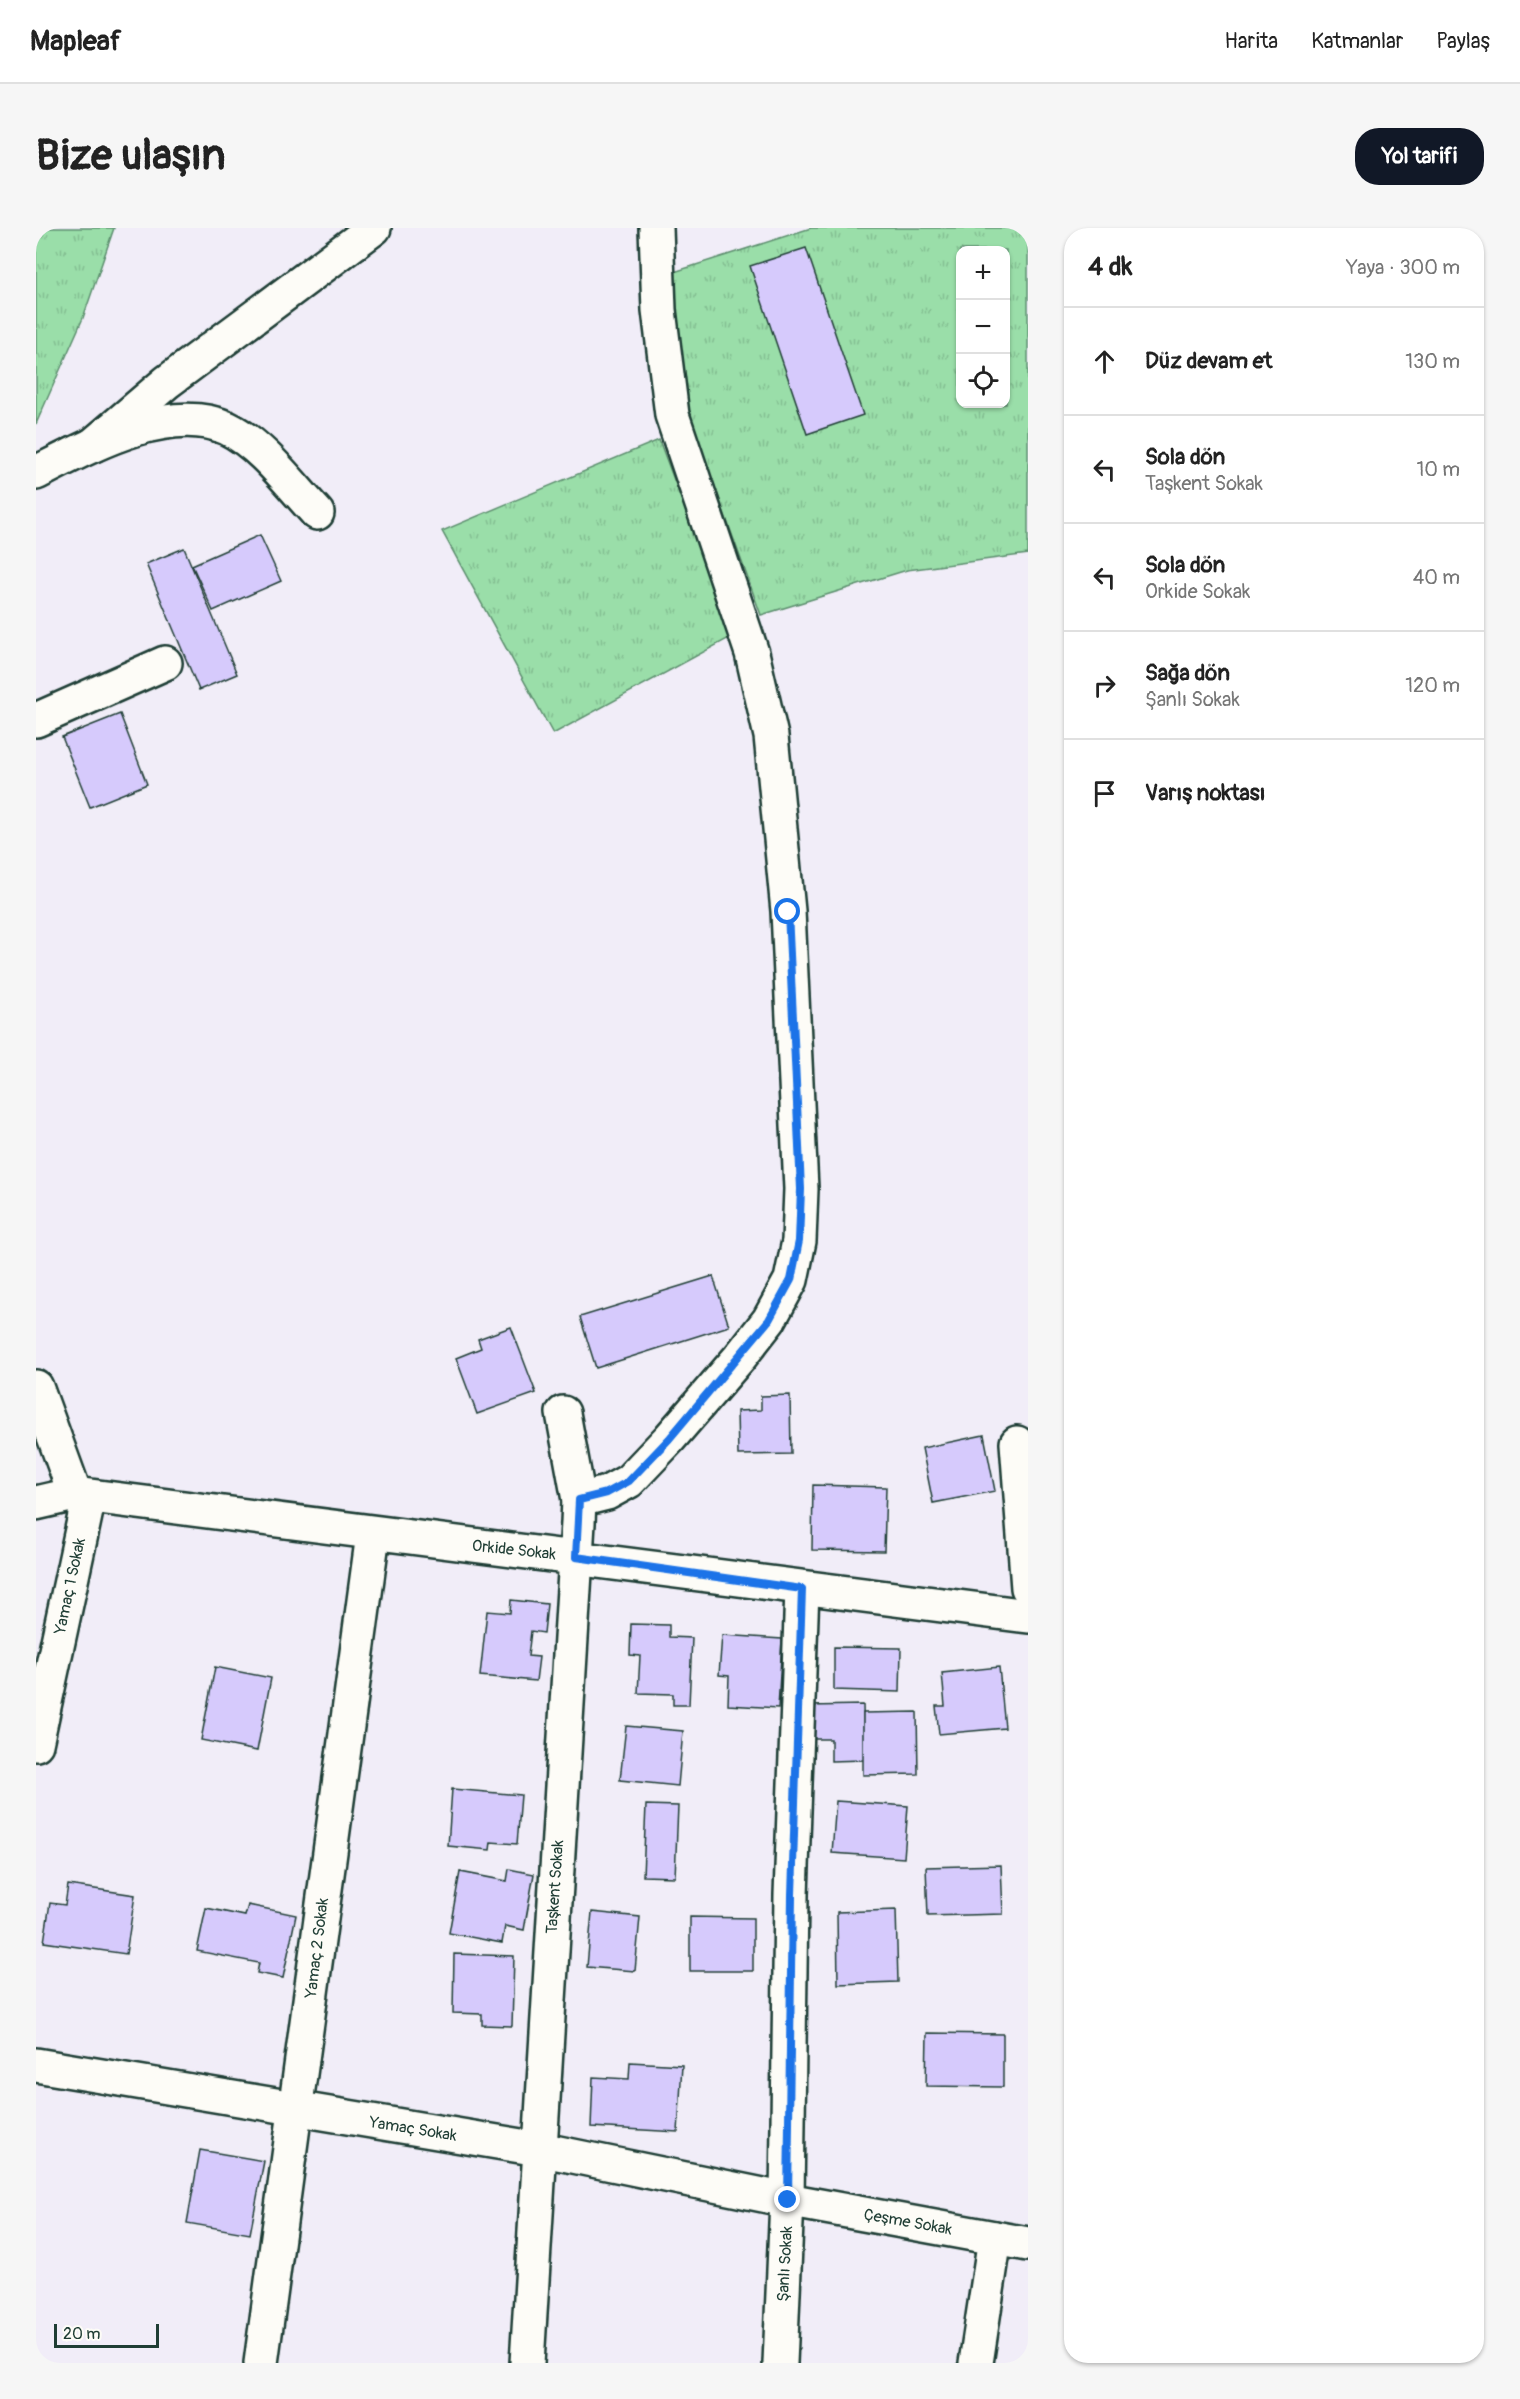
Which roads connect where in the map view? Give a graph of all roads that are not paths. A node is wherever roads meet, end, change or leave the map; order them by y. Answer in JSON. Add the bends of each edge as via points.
{"nodes":[{"id":1,"x":374,"y":228,"type":"edge"},
{"id":2,"x":656,"y":228,"type":"edge"},
{"id":3,"x":93,"y":445,"type":"junction"},
{"id":4,"x":36,"y":472,"type":"edge"},
{"id":5,"x":317,"y":513,"type":"dead end"},
{"id":6,"x":165,"y":663,"type":"dead end"},
{"id":7,"x":36,"y":720,"type":"edge"},
{"id":8,"x":36,"y":1387,"type":"edge"},
{"id":9,"x":563,"y":1413,"type":"dead end"},
{"id":10,"x":1017,"y":1443,"type":"dead end"},
{"id":11,"x":82,"y":1495,"type":"junction"},
{"id":12,"x":579,"y":1500,"type":"junction"},
{"id":13,"x":36,"y":1503,"type":"edge"},
{"id":14,"x":373,"y":1534,"type":"junction"},
{"id":15,"x":576,"y":1557,"type":"junction"},
{"id":16,"x":1028,"y":1588,"type":"edge"},
{"id":17,"x":802,"y":1589,"type":"junction"},
{"id":18,"x":1028,"y":1616,"type":"edge"},
{"id":19,"x":36,"y":1744,"type":"edge"},
{"id":20,"x":36,"y":2066,"type":"edge"},
{"id":21,"x":296,"y":2109,"type":"junction"},
{"id":22,"x":538,"y":2149,"type":"junction"},
{"id":23,"x":788,"y":2200,"type":"junction"},
{"id":24,"x":995,"y":2238,"type":"junction"},
{"id":25,"x":1028,"y":2244,"type":"edge"},
{"id":26,"x":261,"y":2363,"type":"edge"},
{"id":27,"x":527,"y":2363,"type":"edge"},
{"id":28,"x":780,"y":2363,"type":"edge"},
{"id":29,"x":976,"y":2363,"type":"edge"}],
"edges":[{"from":1,"to":3,"type":"street","via":[[167,382]]},
{"from":2,"to":12,"type":"street","via":[[659,310],[672,415],[752,652],[771,736],[788,912],[801,1189],[799,1241],[791,1280],[769,1320],[740,1357],[629,1481],[607,1493]]},
{"from":3,"to":4,"type":"street"},
{"from":3,"to":5,"type":"street","via":[[155,423],[206,421],[228,429],[262,454]]},
{"from":6,"to":7,"type":"street"},
{"from":8,"to":11,"type":"street"},
{"from":9,"to":12,"type":"street","name":"Taşkent Sokak"},
{"from":10,"to":16,"type":"street"},
{"from":11,"to":13,"type":"street","name":"Orkide Sokak"},
{"from":11,"to":14,"type":"street","name":"Orkide Sokak"},
{"from":11,"to":19,"type":"street","name":"Yamaç 1 Sokak"},
{"from":12,"to":15,"type":"street","name":"Taşkent Sokak"},
{"from":14,"to":15,"type":"street","name":"Orkide Sokak"},
{"from":14,"to":21,"type":"street","name":"Yamaç 2 Sokak"},
{"from":15,"to":17,"type":"street","name":"Orkide Sokak"},
{"from":15,"to":22,"type":"street","name":"Taşkent Sokak"},
{"from":17,"to":18,"type":"street","name":"Orkide Sokak"},
{"from":17,"to":23,"type":"street","name":"Şanlı Sokak"},
{"from":20,"to":21,"type":"street","name":"Yamaç Sokak"},
{"from":21,"to":22,"type":"street","name":"Yamaç Sokak"},
{"from":21,"to":26,"type":"street","name":"Yamaç 2 Sokak"},
{"from":22,"to":23,"type":"street","name":"Yamaç Sokak"},
{"from":22,"to":27,"type":"street","name":"Taşkent Sokak"},
{"from":23,"to":24,"type":"street","name":"Çeşme Sokak"},
{"from":23,"to":28,"type":"street","name":"Şanlı Sokak"},
{"from":24,"to":25,"type":"street","name":"Çeşme Sokak"},
{"from":24,"to":29,"type":"street"}]}
